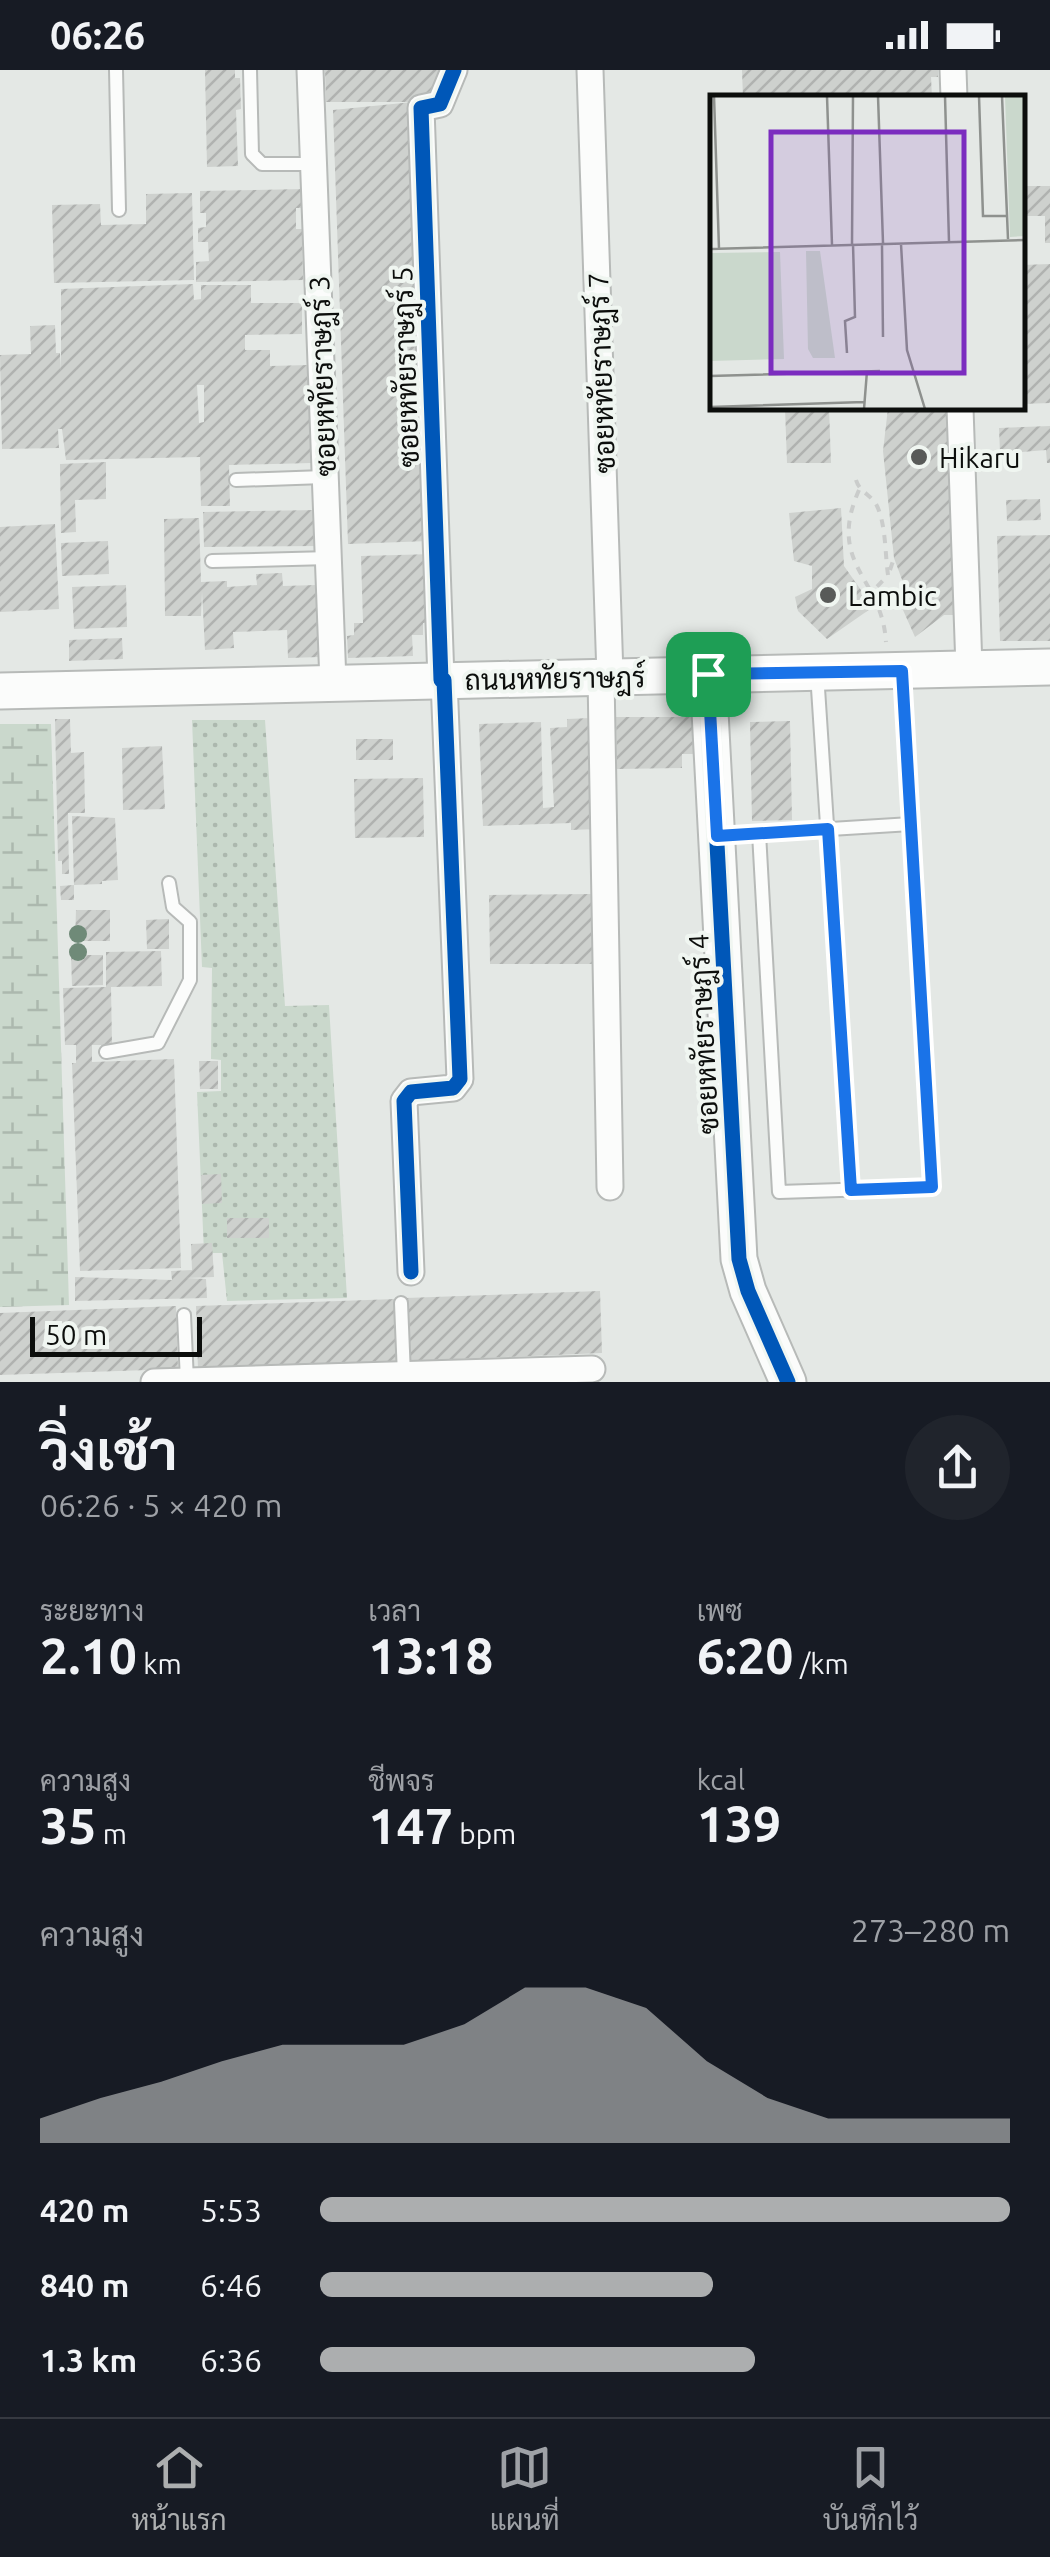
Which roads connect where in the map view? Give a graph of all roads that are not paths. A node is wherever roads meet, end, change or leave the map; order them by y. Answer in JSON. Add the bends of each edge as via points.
{"nodes":[{"id":1,"x":116,"y":70,"type":"edge"},
{"id":2,"x":250,"y":70,"type":"edge"},
{"id":3,"x":310,"y":70,"type":"edge"},
{"id":4,"x":454,"y":70,"type":"edge"},
{"id":5,"x":590,"y":70,"type":"edge"},
{"id":6,"x":953,"y":70,"type":"edge"},
{"id":7,"x":954,"y":95,"type":"edge"},
{"id":8,"x":316,"y":164,"type":"junction"},
{"id":9,"x":119,"y":210,"type":"dead end"},
{"id":10,"x":960,"y":410,"type":"edge"},
{"id":11,"x":324,"y":477,"type":"junction"},
{"id":12,"x":236,"y":480,"type":"dead end"},
{"id":13,"x":330,"y":558,"type":"junction"},
{"id":14,"x":212,"y":562,"type":"dead end"},
{"id":15,"x":894,"y":659,"type":"junction"},
{"id":16,"x":1050,"y":667,"type":"edge"},
{"id":17,"x":968,"y":668,"type":"junction"},
{"id":18,"x":817,"y":672,"type":"junction"},
{"id":19,"x":708,"y":674,"type":"junction"},
{"id":20,"x":606,"y":677,"type":"junction"},
{"id":21,"x":442,"y":680,"type":"junction"},
{"id":22,"x":332,"y":683,"type":"junction"},
{"id":23,"x":0,"y":691,"type":"edge"},
{"id":24,"x":911,"y":824,"type":"junction"},
{"id":25,"x":828,"y":829,"type":"junction"},
{"id":26,"x":759,"y":833,"type":"junction"},
{"id":27,"x":717,"y":836,"type":"junction"},
{"id":28,"x":170,"y":883,"type":"dead end"},
{"id":29,"x":106,"y":1052,"type":"dead end"},
{"id":30,"x":610,"y":1187,"type":"dead end"},
{"id":31,"x":851,"y":1190,"type":"junction"},
{"id":32,"x":412,"y":1272,"type":"dead end"},
{"id":33,"x":402,"y":1303,"type":"dead end"},
{"id":34,"x":184,"y":1315,"type":"dead end"},
{"id":35,"x":592,"y":1369,"type":"dead end"},
{"id":36,"x":404,"y":1374,"type":"junction"},
{"id":37,"x":521,"y":1376,"type":"edge"},
{"id":38,"x":260,"y":1380,"type":"edge"},
{"id":39,"x":187,"y":1381,"type":"edge"},
{"id":40,"x":154,"y":1382,"type":"edge"},
{"id":41,"x":788,"y":1382,"type":"edge"}],
"edges":[{"from":1,"to":9,"type":"lane"},
{"from":2,"to":8,"type":"lane","via":[[252,154],[262,164]]},
{"from":3,"to":8,"type":"street","name":"ซอยหทัยราษฎร์ 3"},
{"from":4,"to":21,"type":"street","name":"ซอยหทัยราษฎร์ 5","via":[[440,104],[422,108]]},
{"from":5,"to":20,"type":"street","name":"ซอยหทัยราษฎร์ 7"},
{"from":6,"to":7,"type":"street"},
{"from":8,"to":11,"type":"street","name":"ซอยหทัยราษฎร์ 3"},
{"from":10,"to":17,"type":"street"},
{"from":11,"to":12,"type":"lane"},
{"from":11,"to":13,"type":"street","name":"ซอยหทัยราษฎร์ 3"},
{"from":13,"to":14,"type":"lane"},
{"from":13,"to":22,"type":"street","name":"ซอยหทัยราษฎร์ 3"},
{"from":15,"to":17,"type":"main road","name":"ถนนหทัยราษฎร์"},
{"from":15,"to":18,"type":"main road","name":"ถนนหทัยราษฎร์"},
{"from":15,"to":24,"type":"lane"},
{"from":16,"to":17,"type":"main road","name":"ถนนหทัยราษฎร์"},
{"from":18,"to":19,"type":"main road","name":"ถนนหทัยราษฎร์"},
{"from":18,"to":25,"type":"lane"},
{"from":19,"to":20,"type":"main road","name":"ถนนหทัยราษฎร์"},
{"from":19,"to":27,"type":"main road","name":"ซอยหทัยราษฎร์ 4"},
{"from":20,"to":21,"type":"main road","name":"ถนนหทัยราษฎร์"},
{"from":20,"to":30,"type":"street","name":"ซอยหทัยราษฎร์ 7"},
{"from":21,"to":22,"type":"main road","name":"ถนนหทัยราษฎร์"},
{"from":21,"to":32,"type":"street","via":[[460,1079],[453,1088],[411,1092],[404,1101]]},
{"from":22,"to":23,"type":"main road","name":"ถนนหทัยราษฎร์"},
{"from":24,"to":25,"type":"lane"},
{"from":24,"to":31,"type":"lane","via":[[932,1187]]},
{"from":25,"to":26,"type":"lane"},
{"from":25,"to":31,"type":"lane"},
{"from":26,"to":27,"type":"lane"},
{"from":26,"to":31,"type":"lane","via":[[779,1192]]},
{"from":27,"to":41,"type":"main road","name":"ซอยหทัยราษฎร์ 4","via":[[740,1258]]},
{"from":28,"to":29,"type":"lane","via":[[173,907],[190,922],[190,980],[158,1043]]},
{"from":33,"to":36,"type":"lane"},
{"from":34,"to":39,"type":"lane"},
{"from":35,"to":37,"type":"street"},
{"from":36,"to":37,"type":"street"},
{"from":36,"to":38,"type":"street"},
{"from":38,"to":39,"type":"street"},
{"from":39,"to":40,"type":"street"}]}
